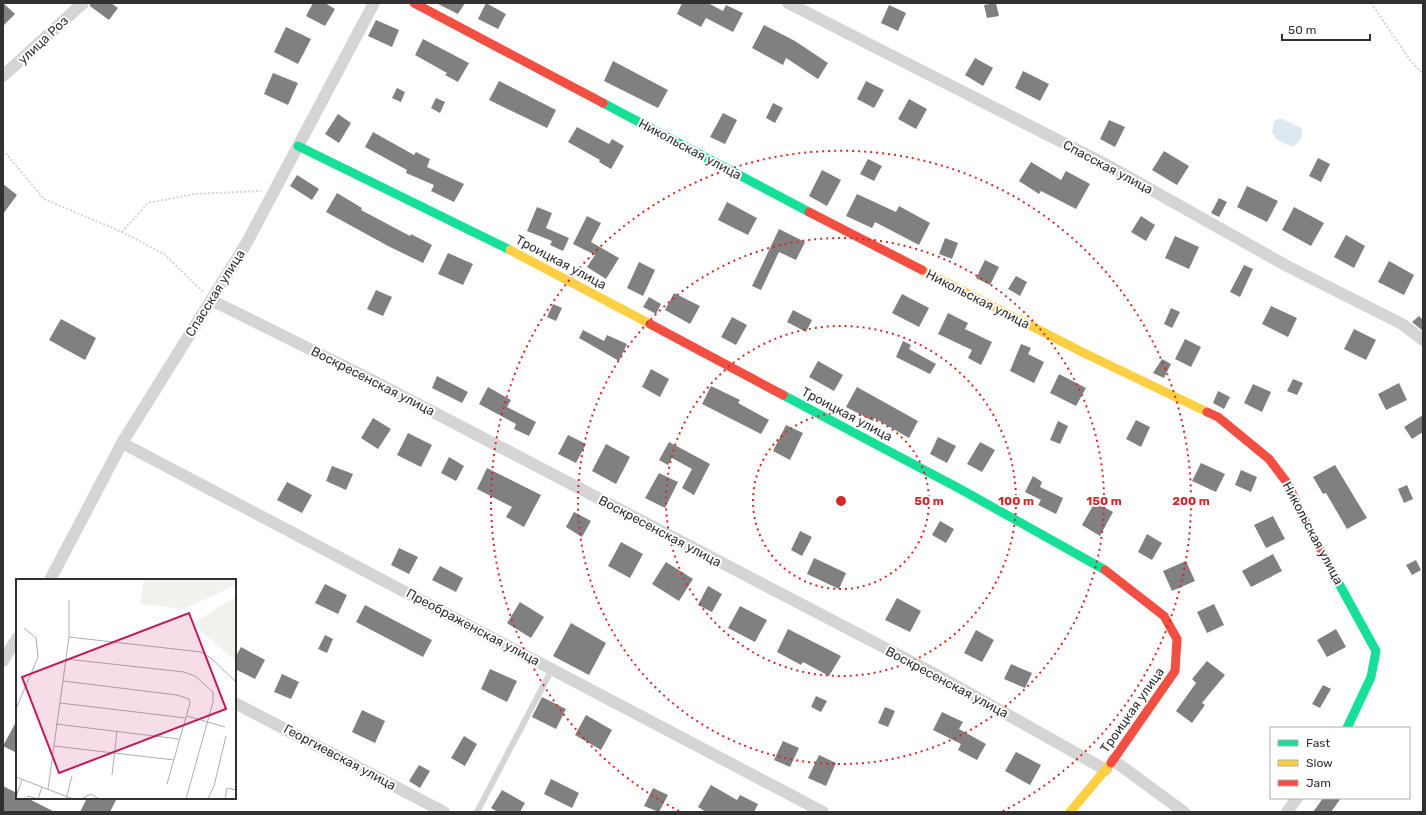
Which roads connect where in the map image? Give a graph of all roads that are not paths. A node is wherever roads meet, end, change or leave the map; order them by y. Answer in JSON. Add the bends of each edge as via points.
{"nodes":[{"id":1,"x":82,"y":3,"type":"edge"},
{"id":2,"x":374,"y":3,"type":"edge"},
{"id":3,"x":414,"y":3,"type":"edge"},
{"id":4,"x":788,"y":3,"type":"edge"},
{"id":5,"x":3,"y":76,"type":"edge"},
{"id":6,"x":298,"y":146,"type":"junction"},
{"id":7,"x":211,"y":300,"type":"junction"},
{"id":8,"x":1423,"y":340,"type":"edge"},
{"id":9,"x":122,"y":443,"type":"junction"},
{"id":10,"x":51,"y":579,"type":"edge"},
{"id":11,"x":16,"y":640,"type":"edge"},
{"id":12,"x":3,"y":662,"type":"edge"},
{"id":13,"x":552,"y":669,"type":"junction"},
{"id":14,"x":236,"y":703,"type":"edge"},
{"id":15,"x":1347,"y":727,"type":"edge"},
{"id":16,"x":1109,"y":765,"type":"junction"},
{"id":17,"x":1296,"y":799,"type":"edge"},
{"id":18,"x":444,"y":812,"type":"edge"},
{"id":19,"x":477,"y":812,"type":"edge"},
{"id":20,"x":823,"y":812,"type":"edge"},
{"id":21,"x":1070,"y":812,"type":"edge"},
{"id":22,"x":1184,"y":812,"type":"edge"},
{"id":23,"x":1287,"y":812,"type":"edge"}],
"edges":[{"from":1,"to":5,"type":"street","name":"улица Роз"},
{"from":2,"to":6,"type":"street","name":"Спасская улица"},
{"from":3,"to":15,"type":"street","name":"Никольская улица","via":[[1084,353],[1218,417],[1269,459],[1288,484],[1302,515],[1376,651],[1371,677]]},
{"from":4,"to":8,"type":"street","name":"Спасская улица","via":[[1109,166],[1287,266],[1402,324]]},
{"from":6,"to":7,"type":"street","name":"Спасская улица","via":[[246,244]]},
{"from":6,"to":16,"type":"street","name":"Троицкая улица","via":[[509,249],[614,304],[962,490],[1106,570],[1127,585],[1164,616],[1177,639],[1175,671]]},
{"from":7,"to":9,"type":"street","name":"Спасская улица"},
{"from":7,"to":16,"type":"street","name":"Воскресенская улица","via":[[368,378]]},
{"from":9,"to":10,"type":"street","name":"Спасская улица"},
{"from":9,"to":13,"type":"street","name":"Преображенская улица"},
{"from":11,"to":12,"type":"street"},
{"from":13,"to":19,"type":"lane"},
{"from":13,"to":20,"type":"street","name":"Преображенская улица"},
{"from":14,"to":18,"type":"street","name":"Георгиевская улица"},
{"from":16,"to":21,"type":"street","name":"Троицкая улица"},
{"from":16,"to":22,"type":"street","name":"Воскресенская улица"},
{"from":17,"to":23,"type":"street"}]}
